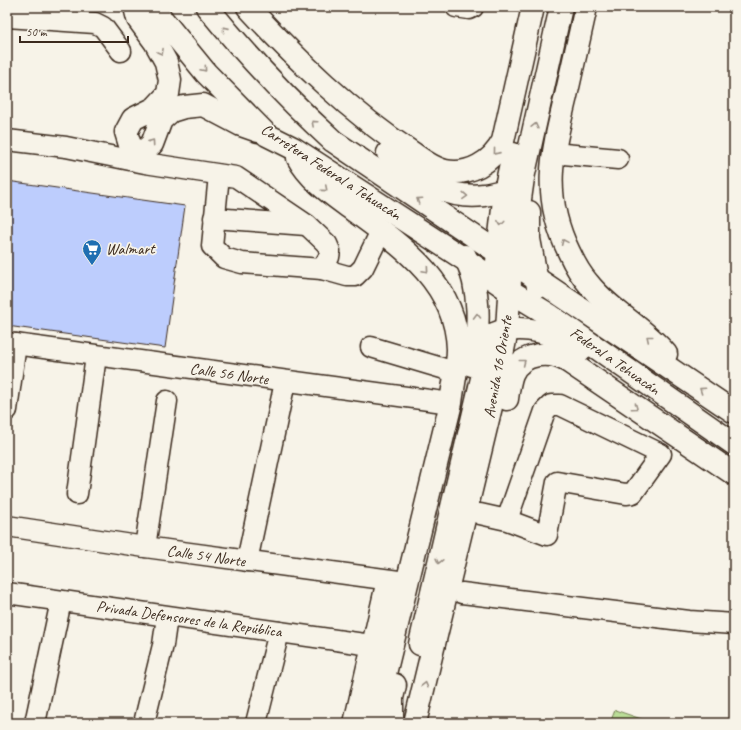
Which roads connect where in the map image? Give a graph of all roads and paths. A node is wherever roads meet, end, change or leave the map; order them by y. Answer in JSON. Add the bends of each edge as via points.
{"nodes":[{"id":1,"x":135,"y":7,"type":"edge"},
{"id":2,"x":152,"y":7,"type":"edge"},
{"id":3,"x":207,"y":7,"type":"edge"},
{"id":4,"x":231,"y":7,"type":"edge"},
{"id":5,"x":248,"y":7,"type":"edge"},
{"id":6,"x":456,"y":7,"type":"edge"},
{"id":7,"x":473,"y":7,"type":"edge"},
{"id":8,"x":533,"y":7,"type":"edge"},
{"id":9,"x":546,"y":7,"type":"edge"},
{"id":10,"x":561,"y":7,"type":"edge"},
{"id":11,"x":578,"y":7,"type":"edge"},
{"id":12,"x":586,"y":7,"type":"edge"},
{"id":13,"x":7,"y":17,"type":"edge"},
{"id":14,"x":121,"y":51,"type":"dead end"},
{"id":15,"x":267,"y":135,"type":"junction"},
{"id":16,"x":7,"y":140,"type":"edge"},
{"id":17,"x":293,"y":148,"type":"junction"},
{"id":18,"x":553,"y":153,"type":"junction"},
{"id":19,"x":618,"y":159,"type":"dead end"},
{"id":20,"x":219,"y":175,"type":"junction"},
{"id":21,"x":523,"y":178,"type":"junction"},
{"id":22,"x":505,"y":190,"type":"junction"},
{"id":23,"x":438,"y":213,"type":"junction"},
{"id":24,"x":214,"y":218,"type":"junction"},
{"id":25,"x":307,"y":225,"type":"junction"},
{"id":26,"x":381,"y":231,"type":"junction"},
{"id":27,"x":504,"y":258,"type":"junction"},
{"id":28,"x":467,"y":261,"type":"junction"},
{"id":29,"x":322,"y":269,"type":"junction"},
{"id":30,"x":536,"y":279,"type":"junction"},
{"id":31,"x":502,"y":286,"type":"junction"},
{"id":32,"x":551,"y":316,"type":"junction"},
{"id":33,"x":492,"y":337,"type":"junction"},
{"id":34,"x":12,"y":344,"type":"edge"},
{"id":35,"x":371,"y":347,"type":"dead end"},
{"id":36,"x":96,"y":356,"type":"junction"},
{"id":37,"x":455,"y":376,"type":"junction"},
{"id":38,"x":683,"y":378,"type":"junction"},
{"id":39,"x":285,"y":382,"type":"junction"},
{"id":40,"x":167,"y":401,"type":"dead end"},
{"id":41,"x":451,"y":403,"type":"junction"},
{"id":42,"x":7,"y":410,"type":"edge"},
{"id":43,"x":734,"y":412,"type":"edge"},
{"id":44,"x":675,"y":434,"type":"junction"},
{"id":45,"x":734,"y":444,"type":"edge"},
{"id":46,"x":661,"y":454,"type":"junction"},
{"id":47,"x":734,"y":457,"type":"edge"},
{"id":48,"x":734,"y":474,"type":"edge"},
{"id":49,"x":77,"y":494,"type":"dead end"},
{"id":50,"x":480,"y":514,"type":"junction"},
{"id":51,"x":507,"y":520,"type":"junction"},
{"id":52,"x":7,"y":526,"type":"edge"},
{"id":53,"x":432,"y":532,"type":"junction"},
{"id":54,"x":145,"y":547,"type":"junction"},
{"id":55,"x":247,"y":561,"type":"junction"},
{"id":56,"x":396,"y":581,"type":"junction"},
{"id":57,"x":7,"y":593,"type":"edge"},
{"id":58,"x":462,"y":594,"type":"junction"},
{"id":59,"x":61,"y":601,"type":"junction"},
{"id":60,"x":167,"y":617,"type":"junction"},
{"id":61,"x":734,"y":624,"type":"edge"},
{"id":62,"x":279,"y":632,"type":"junction"},
{"id":63,"x":371,"y":645,"type":"junction"},
{"id":64,"x":34,"y":723,"type":"edge"},
{"id":65,"x":144,"y":723,"type":"edge"},
{"id":66,"x":256,"y":723,"type":"edge"},
{"id":67,"x":354,"y":723,"type":"edge"},
{"id":68,"x":373,"y":723,"type":"edge"},
{"id":69,"x":392,"y":723,"type":"edge"},
{"id":70,"x":401,"y":723,"type":"edge"},
{"id":71,"x":416,"y":723,"type":"edge"},
{"id":72,"x":430,"y":723,"type":"edge"}],
"edges":[{"from":1,"to":15,"type":"main road","one_way":true,"via":[[138,19],[166,62],[170,80],[168,94],[156,108],[133,119],[126,132],[130,145],[136,151],[144,151],[152,144],[161,120],[171,111],[203,105]]},
{"from":2,"to":15,"type":"main road","name":"Carretera Federal a Tehuacán","one_way":true,"via":[[206,73]]},
{"from":23,"to":3,"type":"main road","name":"Carretera Federal a Tehuacán","one_way":true,"via":[[333,141],[304,115],[239,47]]},
{"from":4,"to":22,"type":"main road","one_way":true,"via":[[284,63],[326,102],[429,185],[459,196]]},
{"from":8,"to":5,"type":"main road","one_way":true,"via":[[503,142],[486,162],[470,169],[451,172],[432,166],[402,147],[361,115],[308,68]]},
{"from":6,"to":7,"type":"street"},
{"from":9,"to":22,"type":"main road","name":"Avenida 16 Oriente"},
{"from":21,"to":10,"type":"main road","name":"Avenida 16 Oriente","one_way":true},
{"from":11,"to":30,"type":"main road","via":[[531,196],[529,239]]},
{"from":12,"to":18,"type":"main road"},
{"from":13,"to":14,"type":"street","via":[[95,22],[103,27]]},
{"from":15,"to":17,"type":"main road","name":"Carretera Federal a Tehuacán"},
{"from":16,"to":20,"type":"street","via":[[66,147]]},
{"from":17,"to":26,"type":"main road","one_way":true,"via":[[301,164],[324,189]]},
{"from":17,"to":28,"type":"main road","name":"Carretera Federal a Tehuacán"},
{"from":18,"to":19,"type":"street"},
{"from":38,"to":18,"type":"main road","one_way":true,"via":[[658,345],[603,299],[586,282],[578,269],[563,240],[553,207]]},
{"from":20,"to":24,"type":"street"},
{"from":20,"to":25,"type":"street","via":[[236,177]]},
{"from":21,"to":22,"type":"main road"},
{"from":21,"to":27,"type":"main road","name":"Avenida 16 Oriente"},
{"from":22,"to":27,"type":"main road","name":"Avenida 16 Oriente","one_way":true},
{"from":23,"to":27,"type":"main road","name":"Carretera Federal a Tehuacán"},
{"from":23,"to":28,"type":"main road"},
{"from":24,"to":25,"type":"street"},
{"from":24,"to":29,"type":"street","via":[[212,246],[224,258],[242,263]]},
{"from":25,"to":29,"type":"street","via":[[330,250]]},
{"from":26,"to":29,"type":"street","via":[[363,268],[355,276]]},
{"from":26,"to":37,"type":"main road","one_way":true,"via":[[421,264],[445,298],[457,335]]},
{"from":27,"to":30,"type":"main road","name":"Federal a Tehuacán"},
{"from":27,"to":31,"type":"main road","name":"Avenida 16 Oriente"},
{"from":28,"to":31,"type":"main road","name":"Carretera Federal a Tehuacán"},
{"from":33,"to":28,"type":"main road","one_way":true,"via":[[477,303]]},
{"from":30,"to":32,"type":"main road","via":[[543,302]]},
{"from":30,"to":38,"type":"main road","name":"Federal a Tehuacán"},
{"from":31,"to":32,"type":"main road","name":"Federal a Tehuacán"},
{"from":31,"to":33,"type":"main road","name":"Avenida 16 Oriente"},
{"from":32,"to":45,"type":"main road","name":"Federal a Tehuacán"},
{"from":33,"to":37,"type":"main road","via":[[462,362]]},
{"from":33,"to":47,"type":"main road","via":[[534,330],[551,335],[575,347]]},
{"from":33,"to":53,"type":"main road","name":"Avenida 16 Oriente"},
{"from":71,"to":33,"type":"main road","name":"Avenida 16 Oriente","one_way":true,"via":[[496,390]]},
{"from":34,"to":36,"type":"street","name":"Calle 56 Norte"},
{"from":34,"to":42,"type":"street"},
{"from":35,"to":37,"type":"street"},
{"from":36,"to":39,"type":"street","name":"Calle 56 Norte"},
{"from":36,"to":49,"type":"street"},
{"from":37,"to":41,"type":"main road"},
{"from":43,"to":38,"type":"main road","name":"Federal a Tehuacán","one_way":true},
{"from":39,"to":41,"type":"street","name":"Calle 56 Norte"},
{"from":39,"to":55,"type":"street"},
{"from":40,"to":54,"type":"street"},
{"from":41,"to":53,"type":"main road"},
{"from":44,"to":46,"type":"street"},
{"from":44,"to":48,"type":"main road"},
{"from":50,"to":44,"type":"main road","one_way":true,"via":[[512,374],[529,358],[546,354],[563,358]]},
{"from":46,"to":51,"type":"street","via":[[633,493],[557,482],[547,535]]},
{"from":46,"to":51,"type":"street","via":[[560,405],[551,405],[545,411]]},
{"from":50,"to":51,"type":"street"},
{"from":50,"to":58,"type":"main road"},
{"from":52,"to":54,"type":"street","name":"Calle 54 Norte"},
{"from":53,"to":56,"type":"main road"},
{"from":53,"to":69,"type":"main road","via":[[392,698]]},
{"from":53,"to":70,"type":"main road","name":"Avenida 16 Oriente","one_way":true},
{"from":54,"to":55,"type":"street","name":"Calle 54 Norte"},
{"from":55,"to":56,"type":"street","name":"Calle 54 Norte"},
{"from":56,"to":63,"type":"street"},
{"from":56,"to":68,"type":"main road"},
{"from":57,"to":59,"type":"street","name":"Privada Defensores de la República"},
{"from":58,"to":61,"type":"street","via":[[688,621]]},
{"from":58,"to":72,"type":"main road"},
{"from":59,"to":60,"type":"street","name":"Privada Defensores de la República"},
{"from":59,"to":64,"type":"street"},
{"from":60,"to":62,"type":"street","name":"Privada Defensores de la República"},
{"from":60,"to":65,"type":"street","via":[[163,646]]},
{"from":62,"to":63,"type":"street","name":"Privada Defensores de la República"},
{"from":62,"to":66,"type":"street"},
{"from":63,"to":67,"type":"street"}]}
